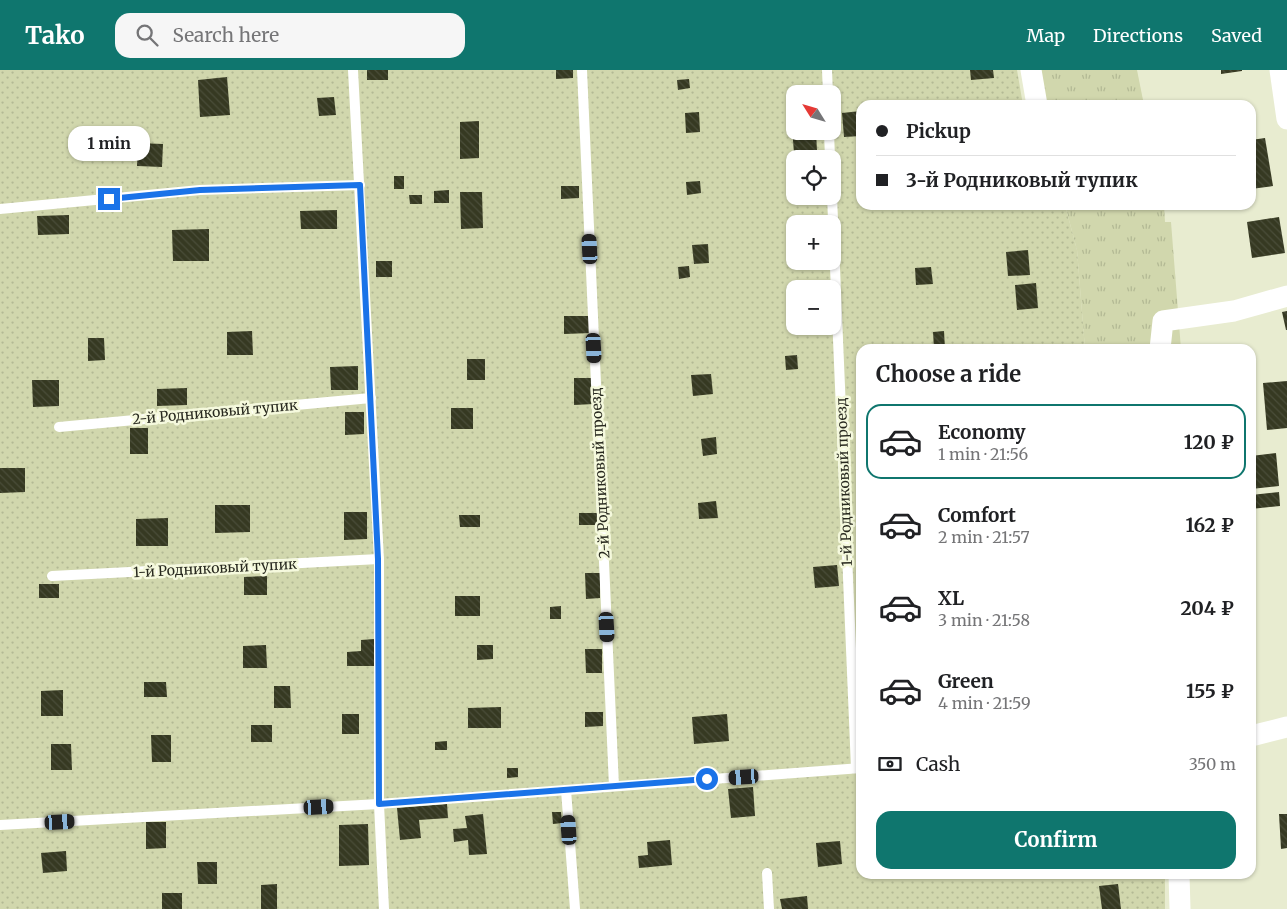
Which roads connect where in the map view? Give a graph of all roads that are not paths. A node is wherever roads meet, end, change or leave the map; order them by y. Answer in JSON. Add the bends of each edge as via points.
{"nodes":[{"id":1,"x":353,"y":70,"type":"edge"},
{"id":2,"x":582,"y":70,"type":"edge"},
{"id":3,"x":827,"y":70,"type":"edge"},
{"id":4,"x":1031,"y":70,"type":"edge"},
{"id":5,"x":1283,"y":73,"type":"edge"},
{"id":6,"x":828,"y":85,"type":"edge"},
{"id":7,"x":1036,"y":100,"type":"edge"},
{"id":8,"x":1287,"y":118,"type":"edge"},
{"id":9,"x":360,"y":185,"type":"junction"},
{"id":10,"x":832,"y":205,"type":"edge"},
{"id":11,"x":0,"y":209,"type":"edge"},
{"id":12,"x":1287,"y":296,"type":"edge"},
{"id":13,"x":1161,"y":344,"type":"edge"},
{"id":14,"x":371,"y":398,"type":"junction"},
{"id":15,"x":58,"y":427,"type":"dead end"},
{"id":16,"x":378,"y":559,"type":"junction"},
{"id":17,"x":52,"y":576,"type":"dead end"},
{"id":18,"x":856,"y":724,"type":"edge"},
{"id":19,"x":1287,"y":728,"type":"edge"},
{"id":20,"x":1256,"y":735,"type":"edge"},
{"id":21,"x":856,"y":768,"type":"edge"},
{"id":22,"x":614,"y":786,"type":"junction"},
{"id":23,"x":566,"y":790,"type":"junction"},
{"id":24,"x":379,"y":804,"type":"junction"},
{"id":25,"x":0,"y":825,"type":"edge"},
{"id":26,"x":767,"y":873,"type":"dead end"},
{"id":27,"x":1179,"y":879,"type":"edge"},
{"id":28,"x":384,"y":909,"type":"edge"},
{"id":29,"x":575,"y":909,"type":"edge"},
{"id":30,"x":769,"y":909,"type":"edge"},
{"id":31,"x":1180,"y":909,"type":"edge"}],
"edges":[{"from":1,"to":9,"type":"lane"},
{"from":2,"to":22,"type":"lane","name":"2-й Родниковый проезд"},
{"from":3,"to":6,"type":"lane"},
{"from":4,"to":7,"type":"street"},
{"from":5,"to":8,"type":"street"},
{"from":9,"to":11,"type":"lane","via":[[200,190]]},
{"from":9,"to":14,"type":"lane"},
{"from":10,"to":18,"type":"lane","name":"1-й Родниковый проезд"},
{"from":12,"to":13,"type":"street","via":[[1234,311],[1163,321]]},
{"from":14,"to":15,"type":"lane","name":"2-й Родниковый тупик"},
{"from":14,"to":16,"type":"lane"},
{"from":16,"to":17,"type":"lane","name":"1-й Родниковый тупик"},
{"from":16,"to":24,"type":"lane"},
{"from":19,"to":20,"type":"street"},
{"from":21,"to":22,"type":"lane"},
{"from":22,"to":23,"type":"lane"},
{"from":23,"to":24,"type":"lane"},
{"from":23,"to":29,"type":"lane"},
{"from":24,"to":25,"type":"lane"},
{"from":24,"to":28,"type":"lane"},
{"from":26,"to":30,"type":"lane"},
{"from":27,"to":31,"type":"street"}]}
